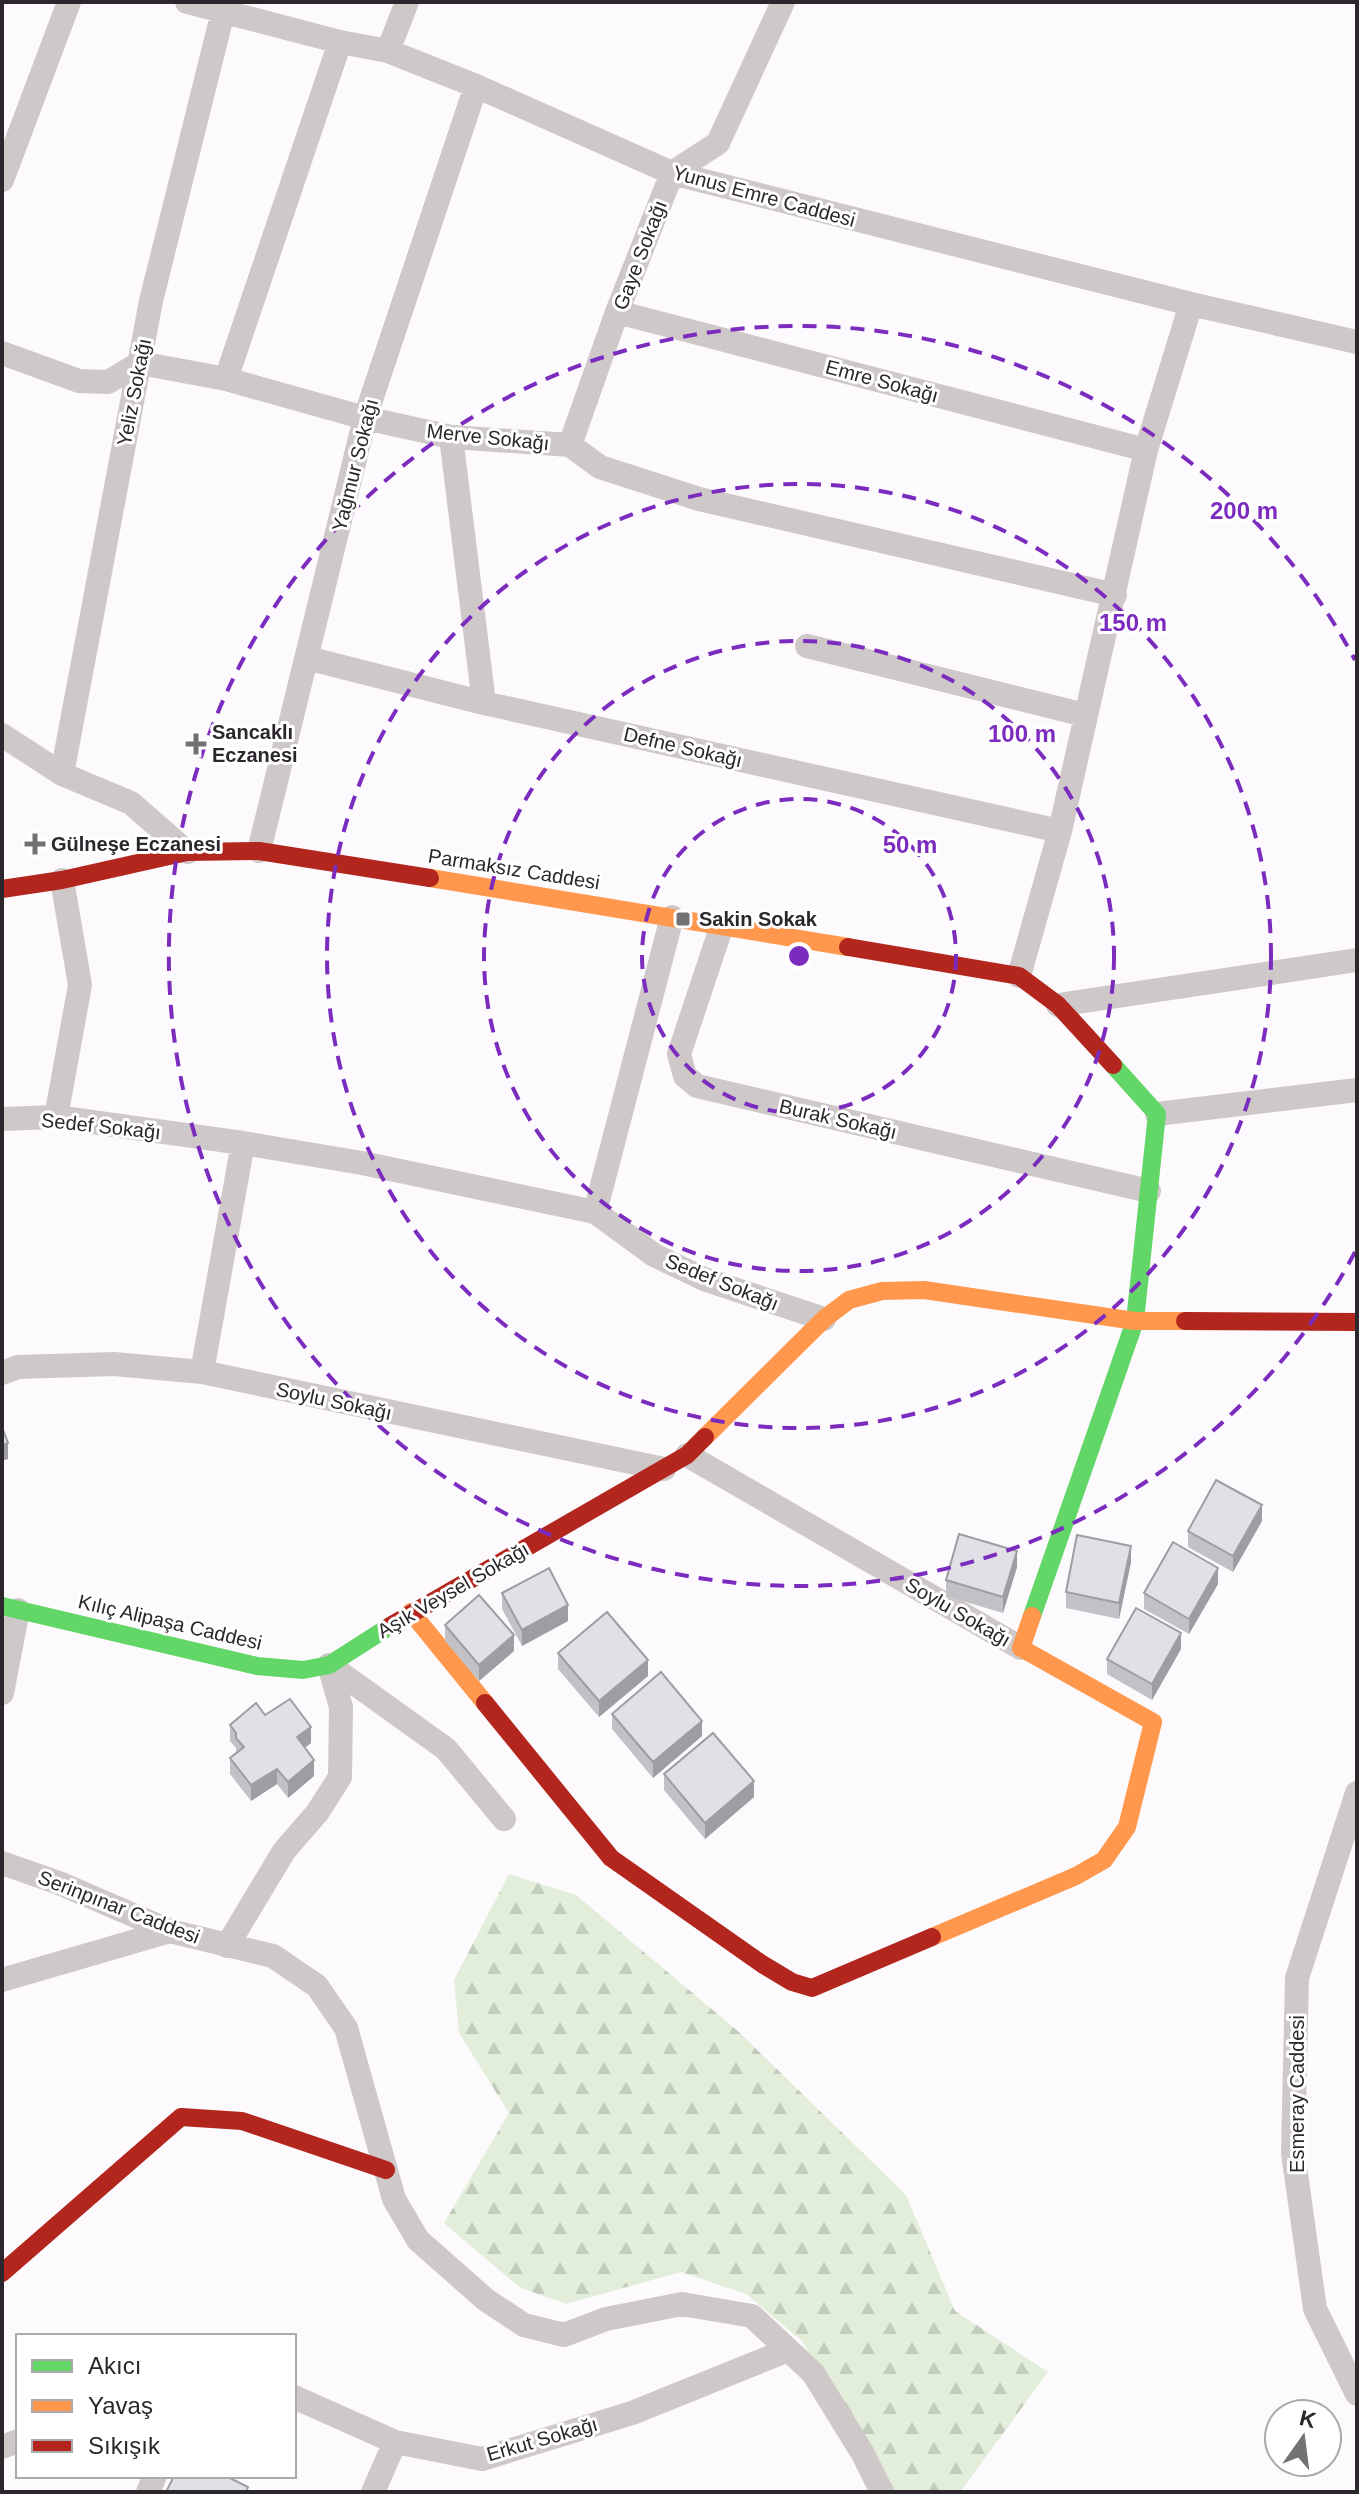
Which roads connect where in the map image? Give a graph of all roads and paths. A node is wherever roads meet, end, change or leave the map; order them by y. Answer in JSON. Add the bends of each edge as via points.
{"nodes":[{"id":1,"x":69,"y":2,"type":"edge"},
{"id":2,"x":187,"y":2,"type":"edge"},
{"id":3,"x":407,"y":2,"type":"edge"},
{"id":4,"x":783,"y":2,"type":"edge"},
{"id":5,"x":226,"y":7,"type":"edge"},
{"id":6,"x":340,"y":42,"type":"junction"},
{"id":7,"x":388,"y":51,"type":"junction"},
{"id":8,"x":476,"y":86,"type":"junction"},
{"id":9,"x":672,"y":173,"type":"junction"},
{"id":10,"x":2,"y":180,"type":"edge"},
{"id":11,"x":1191,"y":304,"type":"junction"},
{"id":12,"x":617,"y":312,"type":"junction"},
{"id":13,"x":1357,"y":342,"type":"edge"},
{"id":14,"x":2,"y":353,"type":"edge"},
{"id":15,"x":140,"y":363,"type":"junction"},
{"id":16,"x":226,"y":379,"type":"junction"},
{"id":17,"x":365,"y":418,"type":"junction"},
{"id":18,"x":451,"y":437,"type":"junction"},
{"id":19,"x":570,"y":445,"type":"junction"},
{"id":20,"x":1146,"y":450,"type":"junction"},
{"id":21,"x":1115,"y":595,"type":"junction"},
{"id":22,"x":807,"y":646,"type":"dead end"},
{"id":23,"x":307,"y":658,"type":"junction"},
{"id":24,"x":484,"y":703,"type":"junction"},
{"id":25,"x":1085,"y":715,"type":"junction"},
{"id":26,"x":2,"y":735,"type":"edge"},
{"id":27,"x":62,"y":774,"type":"junction"},
{"id":28,"x":1060,"y":831,"type":"junction"},
{"id":29,"x":259,"y":851,"type":"junction"},
{"id":30,"x":187,"y":852,"type":"junction"},
{"id":31,"x":62,"y":880,"type":"junction"},
{"id":32,"x":2,"y":889,"type":"edge"},
{"id":33,"x":672,"y":917,"type":"junction"},
{"id":34,"x":722,"y":925,"type":"junction"},
{"id":35,"x":1357,"y":960,"type":"edge"},
{"id":36,"x":1019,"y":976,"type":"junction"},
{"id":37,"x":1058,"y":1005,"type":"junction"},
{"id":38,"x":1357,"y":1090,"type":"edge"},
{"id":39,"x":1157,"y":1114,"type":"junction"},
{"id":40,"x":56,"y":1117,"type":"junction"},
{"id":41,"x":2,"y":1119,"type":"edge"},
{"id":42,"x":243,"y":1143,"type":"junction"},
{"id":43,"x":1149,"y":1191,"type":"junction"},
{"id":44,"x":595,"y":1212,"type":"junction"},
{"id":45,"x":824,"y":1319,"type":"junction"},
{"id":46,"x":1135,"y":1321,"type":"junction"},
{"id":47,"x":1357,"y":1322,"type":"edge"},
{"id":48,"x":202,"y":1372,"type":"junction"},
{"id":49,"x":2,"y":1373,"type":"edge"},
{"id":50,"x":687,"y":1455,"type":"junction"},
{"id":51,"x":664,"y":1469,"type":"junction"},
{"id":52,"x":10,"y":1608,"type":"edge"},
{"id":53,"x":411,"y":1612,"type":"junction"},
{"id":54,"x":1021,"y":1648,"type":"junction"},
{"id":55,"x":329,"y":1665,"type":"junction"},
{"id":56,"x":2,"y":1693,"type":"edge"},
{"id":57,"x":1357,"y":1793,"type":"edge"},
{"id":58,"x":504,"y":1819,"type":"dead end"},
{"id":59,"x":2,"y":1863,"type":"edge"},
{"id":60,"x":170,"y":1931,"type":"junction"},
{"id":61,"x":227,"y":1946,"type":"junction"},
{"id":62,"x":2,"y":1980,"type":"edge"},
{"id":63,"x":386,"y":2170,"type":"junction"},
{"id":64,"x":2,"y":2273,"type":"edge"},
{"id":65,"x":788,"y":2350,"type":"junction"},
{"id":66,"x":1357,"y":2394,"type":"edge"},
{"id":67,"x":296,"y":2398,"type":"edge"},
{"id":68,"x":395,"y":2442,"type":"junction"},
{"id":69,"x":373,"y":2492,"type":"edge"},
{"id":70,"x":882,"y":2492,"type":"edge"}],
"edges":[{"from":1,"to":10,"type":"street"},
{"from":2,"to":5,"type":"street","name":"Yunus Emre Caddesi"},
{"from":3,"to":7,"type":"street"},
{"from":4,"to":9,"type":"street","name":"Gaye Sokağı","via":[[718,143]]},
{"from":5,"to":6,"type":"street","name":"Yunus Emre Caddesi"},
{"from":5,"to":15,"type":"street","name":"Yeliz Sokağı"},
{"from":6,"to":7,"type":"street","name":"Yunus Emre Caddesi"},
{"from":6,"to":16,"type":"street"},
{"from":7,"to":8,"type":"street","name":"Yunus Emre Caddesi"},
{"from":8,"to":9,"type":"street","name":"Yunus Emre Caddesi"},
{"from":8,"to":17,"type":"street","name":"Yağmur Sokağı"},
{"from":9,"to":11,"type":"street","name":"Yunus Emre Caddesi"},
{"from":9,"to":12,"type":"street","name":"Gaye Sokağı"},
{"from":11,"to":13,"type":"street","name":"Yunus Emre Caddesi"},
{"from":11,"to":20,"type":"street"},
{"from":12,"to":19,"type":"street","name":"Gaye Sokağı"},
{"from":12,"to":20,"type":"street","name":"Emre Sokağı"},
{"from":14,"to":15,"type":"street","via":[[79,381],[108,382]]},
{"from":15,"to":16,"type":"street","name":"Merve Sokağı"},
{"from":15,"to":27,"type":"street","name":"Yeliz Sokağı"},
{"from":16,"to":17,"type":"street","name":"Merve Sokağı"},
{"from":17,"to":18,"type":"street","name":"Merve Sokağı"},
{"from":17,"to":23,"type":"street","name":"Yağmur Sokağı"},
{"from":18,"to":19,"type":"street","name":"Merve Sokağı"},
{"from":18,"to":24,"type":"street"},
{"from":19,"to":21,"type":"street","name":"Merve Sokağı","via":[[600,467],[699,499]]},
{"from":20,"to":21,"type":"street"},
{"from":21,"to":25,"type":"street"},
{"from":22,"to":25,"type":"street"},
{"from":23,"to":24,"type":"street","name":"Defne Sokağı"},
{"from":23,"to":29,"type":"street","name":"Yağmur Sokağı"},
{"from":24,"to":28,"type":"street","name":"Defne Sokağı"},
{"from":25,"to":28,"type":"street"},
{"from":26,"to":27,"type":"street"},
{"from":27,"to":30,"type":"street","via":[[131,803]]},
{"from":28,"to":36,"type":"street"},
{"from":29,"to":30,"type":"street","name":"Parmaksız Caddesi"},
{"from":29,"to":33,"type":"street","name":"Parmaksız Caddesi"},
{"from":30,"to":31,"type":"street","name":"Parmaksız Caddesi"},
{"from":31,"to":32,"type":"street","name":"Parmaksız Caddesi"},
{"from":31,"to":40,"type":"street","via":[[80,985]]},
{"from":33,"to":34,"type":"street","name":"Parmaksız Caddesi"},
{"from":33,"to":44,"type":"street"},
{"from":34,"to":36,"type":"street","name":"Parmaksız Caddesi"},
{"from":34,"to":43,"type":"street","name":"Burak Sokağı","via":[[679,1054],[685,1076],[697,1086]]},
{"from":35,"to":37,"type":"street"},
{"from":36,"to":37,"type":"street"},
{"from":37,"to":39,"type":"street"},
{"from":38,"to":39,"type":"street"},
{"from":39,"to":43,"type":"street"},
{"from":40,"to":41,"type":"street","name":"Sedef Sokağı"},
{"from":40,"to":42,"type":"street","name":"Sedef Sokağı"},
{"from":42,"to":44,"type":"street","name":"Sedef Sokağı"},
{"from":42,"to":48,"type":"street"},
{"from":43,"to":46,"type":"street"},
{"from":44,"to":45,"type":"street","name":"Sedef Sokağı","via":[[654,1255],[704,1279]]},
{"from":45,"to":46,"type":"street","via":[[849,1300],[882,1291],[924,1290]]},
{"from":45,"to":50,"type":"street","name":"Aşık Veysel Sokağı"},
{"from":46,"to":47,"type":"street"},
{"from":46,"to":54,"type":"street"},
{"from":48,"to":49,"type":"street","name":"Soylu Sokağı","via":[[114,1364],[18,1367]]},
{"from":48,"to":51,"type":"street","name":"Soylu Sokağı"},
{"from":50,"to":51,"type":"street","name":"Aşık Veysel Sokağı"},
{"from":50,"to":54,"type":"street","name":"Soylu Sokağı"},
{"from":51,"to":53,"type":"street","name":"Aşık Veysel Sokağı"},
{"from":52,"to":55,"type":"street","name":"Kılıç Alipaşa Caddesi","via":[[257,1666],[303,1670]]},
{"from":52,"to":56,"type":"street"},
{"from":53,"to":54,"type":"street","via":[[611,1858],[762,1964],[812,1988],[1076,1876],[1104,1860],[1127,1827],[1153,1722]]},
{"from":53,"to":55,"type":"street","name":"Aşık Veysel Sokağı"},
{"from":55,"to":58,"type":"street","via":[[446,1749]]},
{"from":55,"to":61,"type":"street","via":[[341,1707],[340,1777],[284,1851]]},
{"from":57,"to":66,"type":"street","name":"Esmeray Caddesi","via":[[1297,1978],[1293,2153],[1315,2309]]},
{"from":59,"to":60,"type":"street","name":"Serinpınar Caddesi"},
{"from":60,"to":61,"type":"street","name":"Serinpınar Caddesi"},
{"from":60,"to":62,"type":"street"},
{"from":61,"to":63,"type":"street","name":"Serinpınar Caddesi","via":[[273,1956],[317,1986],[346,2028]]},
{"from":63,"to":64,"type":"street","via":[[242,2121],[181,2117]]},
{"from":63,"to":65,"type":"street","name":"Serinpınar Caddesi","via":[[394,2199],[418,2240],[486,2300],[524,2325],[564,2335],[606,2319],[682,2304],[752,2316]]},
{"from":65,"to":68,"type":"street","name":"Erkut Sokağı","via":[[632,2413],[482,2459]]},
{"from":65,"to":70,"type":"street","name":"Serinpınar Caddesi","via":[[813,2373]]},
{"from":67,"to":68,"type":"street","name":"Erkut Sokağı"},
{"from":68,"to":69,"type":"street"}]}
